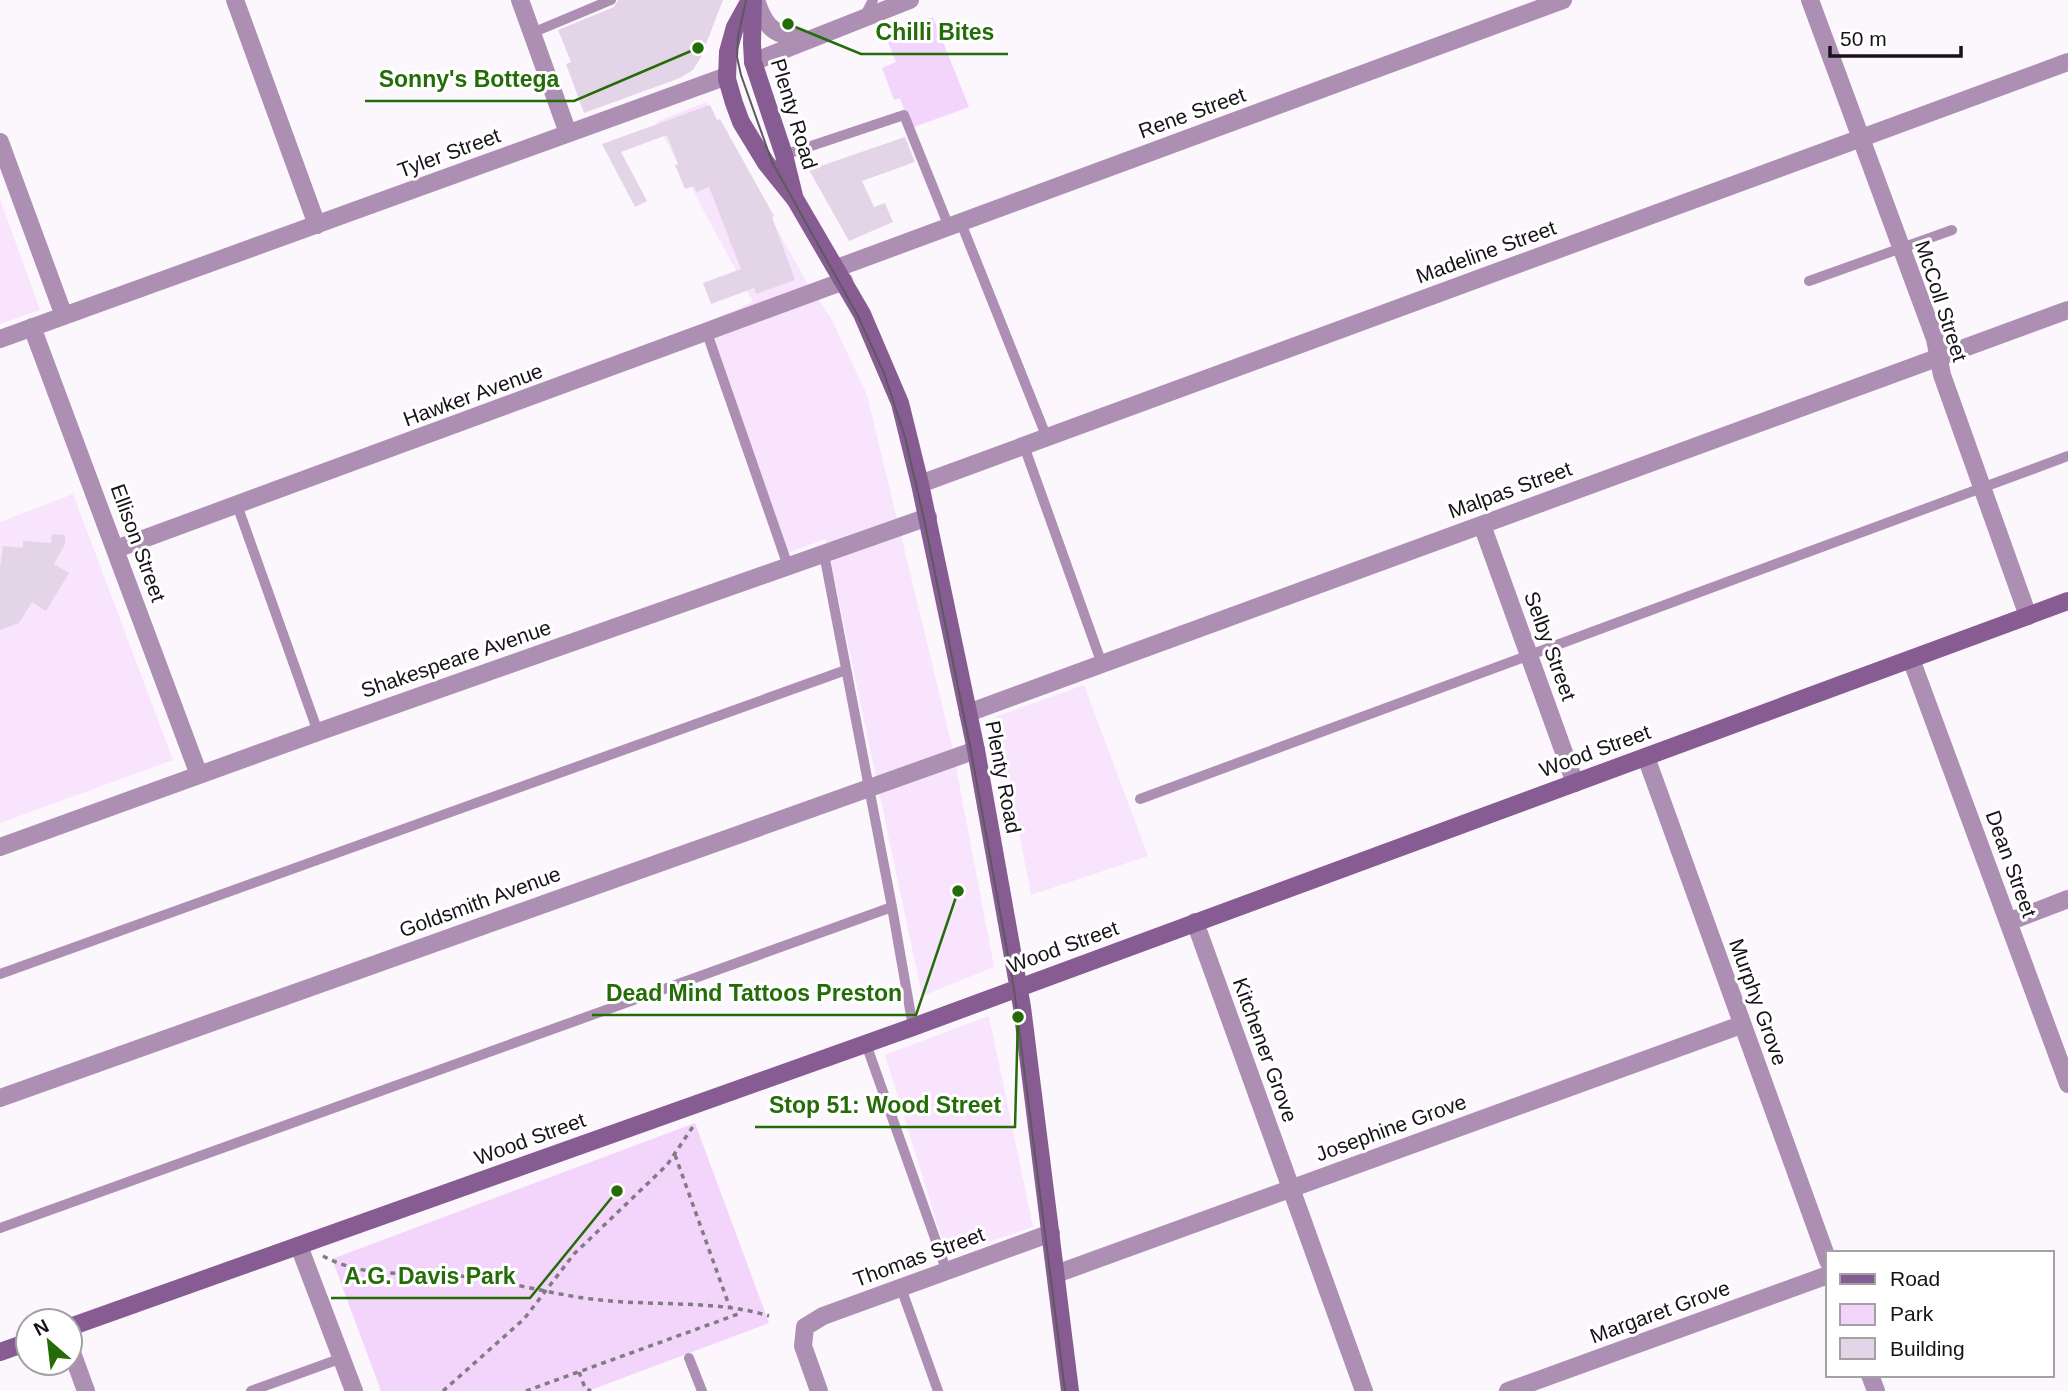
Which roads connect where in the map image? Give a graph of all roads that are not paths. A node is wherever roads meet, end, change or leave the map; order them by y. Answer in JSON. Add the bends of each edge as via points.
{"nodes":[{"id":1,"x":235,"y":0,"type":"edge"},
{"id":2,"x":520,"y":0,"type":"edge"},
{"id":3,"x":611,"y":0,"type":"edge"},
{"id":4,"x":753,"y":0,"type":"edge"},
{"id":5,"x":873,"y":0,"type":"edge"},
{"id":6,"x":910,"y":0,"type":"edge"},
{"id":7,"x":1563,"y":0,"type":"edge"},
{"id":8,"x":1810,"y":0,"type":"edge"},
{"id":9,"x":863,"y":18,"type":"junction"},
{"id":10,"x":532,"y":33,"type":"junction"},
{"id":11,"x":807,"y":40,"type":"junction"},
{"id":12,"x":753,"y":62,"type":"junction"},
{"id":13,"x":2068,"y":62,"type":"edge"},
{"id":14,"x":727,"y":76,"type":"junction"},
{"id":15,"x":568,"y":133,"type":"junction"},
{"id":16,"x":1860,"y":138,"type":"junction"},
{"id":17,"x":0,"y":142,"type":"edge"},
{"id":18,"x":785,"y":155,"type":"junction"},
{"id":19,"x":795,"y":199,"type":"junction"},
{"id":20,"x":317,"y":225,"type":"junction"},
{"id":21,"x":955,"y":225,"type":"junction"},
{"id":22,"x":1952,"y":230,"type":"dead end"},
{"id":23,"x":1901,"y":248,"type":"junction"},
{"id":24,"x":841,"y":275,"type":"junction"},
{"id":25,"x":1809,"y":281,"type":"dead end"},
{"id":26,"x":2068,"y":310,"type":"edge"},
{"id":27,"x":64,"y":316,"type":"junction"},
{"id":28,"x":32,"y":327,"type":"junction"},
{"id":29,"x":708,"y":333,"type":"junction"},
{"id":30,"x":0,"y":338,"type":"edge"},
{"id":31,"x":1938,"y":358,"type":"junction"},
{"id":32,"x":1047,"y":438,"type":"junction"},
{"id":33,"x":1024,"y":446,"type":"junction"},
{"id":34,"x":2068,"y":456,"type":"edge"},
{"id":35,"x":920,"y":484,"type":"junction"},
{"id":36,"x":1981,"y":487,"type":"junction"},
{"id":37,"x":237,"y":505,"type":"junction"},
{"id":38,"x":928,"y":517,"type":"junction"},
{"id":39,"x":1482,"y":525,"type":"junction"},
{"id":40,"x":116,"y":549,"type":"junction"},
{"id":41,"x":824,"y":554,"type":"junction"},
{"id":42,"x":788,"y":566,"type":"junction"},
{"id":43,"x":2068,"y":601,"type":"edge"},
{"id":44,"x":2028,"y":616,"type":"junction"},
{"id":45,"x":1529,"y":655,"type":"junction"},
{"id":46,"x":1911,"y":659,"type":"junction"},
{"id":47,"x":1102,"y":664,"type":"junction"},
{"id":48,"x":846,"y":670,"type":"junction"},
{"id":49,"x":968,"y":713,"type":"junction"},
{"id":50,"x":318,"y":732,"type":"junction"},
{"id":51,"x":976,"y":750,"type":"junction"},
{"id":52,"x":1646,"y":757,"type":"junction"},
{"id":53,"x":199,"y":775,"type":"junction"},
{"id":54,"x":1575,"y":783,"type":"junction"},
{"id":55,"x":867,"y":787,"type":"junction"},
{"id":56,"x":1140,"y":799,"type":"dead end"},
{"id":57,"x":0,"y":847,"type":"edge"},
{"id":58,"x":2068,"y":899,"type":"edge"},
{"id":59,"x":892,"y":907,"type":"junction"},
{"id":60,"x":1195,"y":922,"type":"junction"},
{"id":61,"x":2008,"y":922,"type":"junction"},
{"id":62,"x":0,"y":974,"type":"edge"},
{"id":63,"x":1019,"y":988,"type":"junction"},
{"id":64,"x":1741,"y":1025,"type":"junction"},
{"id":65,"x":913,"y":1027,"type":"junction"},
{"id":66,"x":866,"y":1044,"type":"junction"},
{"id":67,"x":2068,"y":1084,"type":"edge"},
{"id":68,"x":0,"y":1098,"type":"edge"},
{"id":69,"x":1291,"y":1188,"type":"junction"},
{"id":70,"x":0,"y":1228,"type":"edge"},
{"id":71,"x":1051,"y":1234,"type":"junction"},
{"id":72,"x":299,"y":1246,"type":"junction"},
{"id":73,"x":1826,"y":1256,"type":"edge"},
{"id":74,"x":947,"y":1272,"type":"junction"},
{"id":75,"x":1056,"y":1274,"type":"junction"},
{"id":76,"x":1826,"y":1276,"type":"edge"},
{"id":77,"x":901,"y":1288,"type":"junction"},
{"id":78,"x":84,"y":1322,"type":"edge"},
{"id":79,"x":342,"y":1358,"type":"junction"},
{"id":80,"x":689,"y":1358,"type":"dead end"},
{"id":81,"x":251,"y":1391,"type":"edge"},
{"id":82,"x":354,"y":1391,"type":"edge"},
{"id":83,"x":702,"y":1391,"type":"edge"},
{"id":84,"x":819,"y":1391,"type":"edge"},
{"id":85,"x":938,"y":1391,"type":"edge"},
{"id":86,"x":1070,"y":1391,"type":"edge"},
{"id":87,"x":1364,"y":1391,"type":"edge"},
{"id":88,"x":1508,"y":1391,"type":"edge"}],
"edges":[{"from":1,"to":20,"type":"street"},
{"from":2,"to":10,"type":"street"},
{"from":3,"to":10,"type":"lane"},
{"from":4,"to":11,"type":"street","name":"Plenty Road","via":[[772,29]]},
{"from":4,"to":12,"type":"street","name":"Plenty Road"},
{"from":4,"to":14,"type":"street","name":"Plenty Road","via":[[731,37]]},
{"from":5,"to":9,"type":"lane"},
{"from":6,"to":9,"type":"street","name":"Tyler Street"},
{"from":7,"to":21,"type":"street","name":"Rene Street"},
{"from":8,"to":16,"type":"street","name":"McColl Street"},
{"from":9,"to":11,"type":"street","name":"Tyler Street"},
{"from":10,"to":15,"type":"street"},
{"from":11,"to":12,"type":"street","name":"Tyler Street"},
{"from":12,"to":14,"type":"street","name":"Tyler Street"},
{"from":12,"to":18,"type":"street","name":"Plenty Road"},
{"from":13,"to":16,"type":"street","name":"Madeline Street"},
{"from":14,"to":15,"type":"street","name":"Tyler Street"},
{"from":14,"to":19,"type":"street","name":"Plenty Road","via":[[741,122],[771,171]]},
{"from":15,"to":20,"type":"street","name":"Tyler Street"},
{"from":16,"to":23,"type":"street","name":"McColl Street"},
{"from":16,"to":32,"type":"street","name":"Madeline Street"},
{"from":17,"to":27,"type":"street"},
{"from":18,"to":19,"type":"street","name":"Plenty Road"},
{"from":18,"to":21,"type":"lane","via":[[904,115]]},
{"from":19,"to":24,"type":"street","name":"Plenty Road"},
{"from":20,"to":27,"type":"street","name":"Tyler Street"},
{"from":21,"to":24,"type":"street","name":"Rene Street"},
{"from":21,"to":32,"type":"lane"},
{"from":22,"to":23,"type":"lane"},
{"from":23,"to":25,"type":"lane"},
{"from":23,"to":31,"type":"street","name":"McColl Street"},
{"from":24,"to":29,"type":"street","name":"Hawker Avenue"},
{"from":24,"to":35,"type":"street","name":"Plenty Road","via":[[888,371]]},
{"from":26,"to":31,"type":"street","name":"Malpas Street"},
{"from":27,"to":28,"type":"street","name":"Tyler Street"},
{"from":28,"to":30,"type":"street","name":"Tyler Street"},
{"from":28,"to":40,"type":"street","name":"Ellison Street"},
{"from":29,"to":37,"type":"street","name":"Hawker Avenue"},
{"from":29,"to":42,"type":"lane"},
{"from":31,"to":36,"type":"street","name":"McColl Street"},
{"from":31,"to":39,"type":"street","name":"Malpas Street"},
{"from":32,"to":33,"type":"street","name":"Madeline Street"},
{"from":33,"to":35,"type":"street","name":"Madeline Street"},
{"from":33,"to":47,"type":"lane"},
{"from":34,"to":36,"type":"lane"},
{"from":35,"to":38,"type":"street","name":"Plenty Road"},
{"from":36,"to":44,"type":"street","name":"McColl Street"},
{"from":36,"to":45,"type":"lane"},
{"from":37,"to":40,"type":"street","name":"Hawker Avenue"},
{"from":37,"to":50,"type":"lane"},
{"from":38,"to":41,"type":"street","name":"Shakespeare Avenue"},
{"from":38,"to":49,"type":"street","name":"Plenty Road"},
{"from":39,"to":45,"type":"street","name":"Selby Street"},
{"from":39,"to":47,"type":"street","name":"Malpas Street"},
{"from":40,"to":53,"type":"street","name":"Ellison Street"},
{"from":41,"to":42,"type":"street","name":"Shakespeare Avenue"},
{"from":41,"to":48,"type":"lane"},
{"from":42,"to":50,"type":"street","name":"Shakespeare Avenue"},
{"from":43,"to":44,"type":"street","name":"Wood Street"},
{"from":44,"to":46,"type":"street","name":"Wood Street"},
{"from":45,"to":54,"type":"street","name":"Selby Street"},
{"from":45,"to":56,"type":"lane"},
{"from":46,"to":52,"type":"street","name":"Wood Street"},
{"from":46,"to":61,"type":"street","name":"Dean Street"},
{"from":47,"to":49,"type":"street","name":"Malpas Street"},
{"from":48,"to":55,"type":"lane"},
{"from":48,"to":62,"type":"lane"},
{"from":49,"to":51,"type":"street","name":"Plenty Road"},
{"from":50,"to":53,"type":"street","name":"Shakespeare Avenue"},
{"from":51,"to":55,"type":"street","name":"Goldsmith Avenue"},
{"from":51,"to":63,"type":"street","name":"Plenty Road"},
{"from":52,"to":54,"type":"street","name":"Wood Street"},
{"from":52,"to":64,"type":"street","name":"Murphy Grove"},
{"from":53,"to":57,"type":"street","name":"Shakespeare Avenue"},
{"from":54,"to":60,"type":"street","name":"Wood Street"},
{"from":55,"to":59,"type":"lane"},
{"from":55,"to":68,"type":"street","name":"Goldsmith Avenue"},
{"from":58,"to":61,"type":"street"},
{"from":59,"to":65,"type":"lane"},
{"from":59,"to":70,"type":"lane"},
{"from":60,"to":63,"type":"street","name":"Wood Street"},
{"from":60,"to":69,"type":"street","name":"Kitchener Grove"},
{"from":61,"to":67,"type":"street","name":"Dean Street"},
{"from":63,"to":65,"type":"street","name":"Wood Street"},
{"from":63,"to":71,"type":"street","name":"Plenty Road"},
{"from":64,"to":69,"type":"street","name":"Josephine Grove"},
{"from":64,"to":73,"type":"street","name":"Murphy Grove"},
{"from":65,"to":66,"type":"street","name":"Wood Street"},
{"from":66,"to":72,"type":"street","name":"Wood Street"},
{"from":66,"to":74,"type":"lane"},
{"from":69,"to":75,"type":"street","name":"Josephine Grove"},
{"from":69,"to":87,"type":"street","name":"Kitchener Grove"},
{"from":71,"to":74,"type":"street","name":"Thomas Street"},
{"from":71,"to":75,"type":"street","name":"Plenty Road"},
{"from":72,"to":78,"type":"street","name":"Wood Street"},
{"from":72,"to":79,"type":"street"},
{"from":74,"to":77,"type":"street","name":"Thomas Street"},
{"from":75,"to":86,"type":"street","name":"Plenty Road"},
{"from":76,"to":88,"type":"street","name":"Margaret Grove"},
{"from":77,"to":84,"type":"street","name":"Thomas Street","via":[[805,1327],[803,1346]]},
{"from":77,"to":85,"type":"lane"},
{"from":79,"to":81,"type":"lane"},
{"from":79,"to":82,"type":"street"},
{"from":80,"to":83,"type":"lane"}]}
